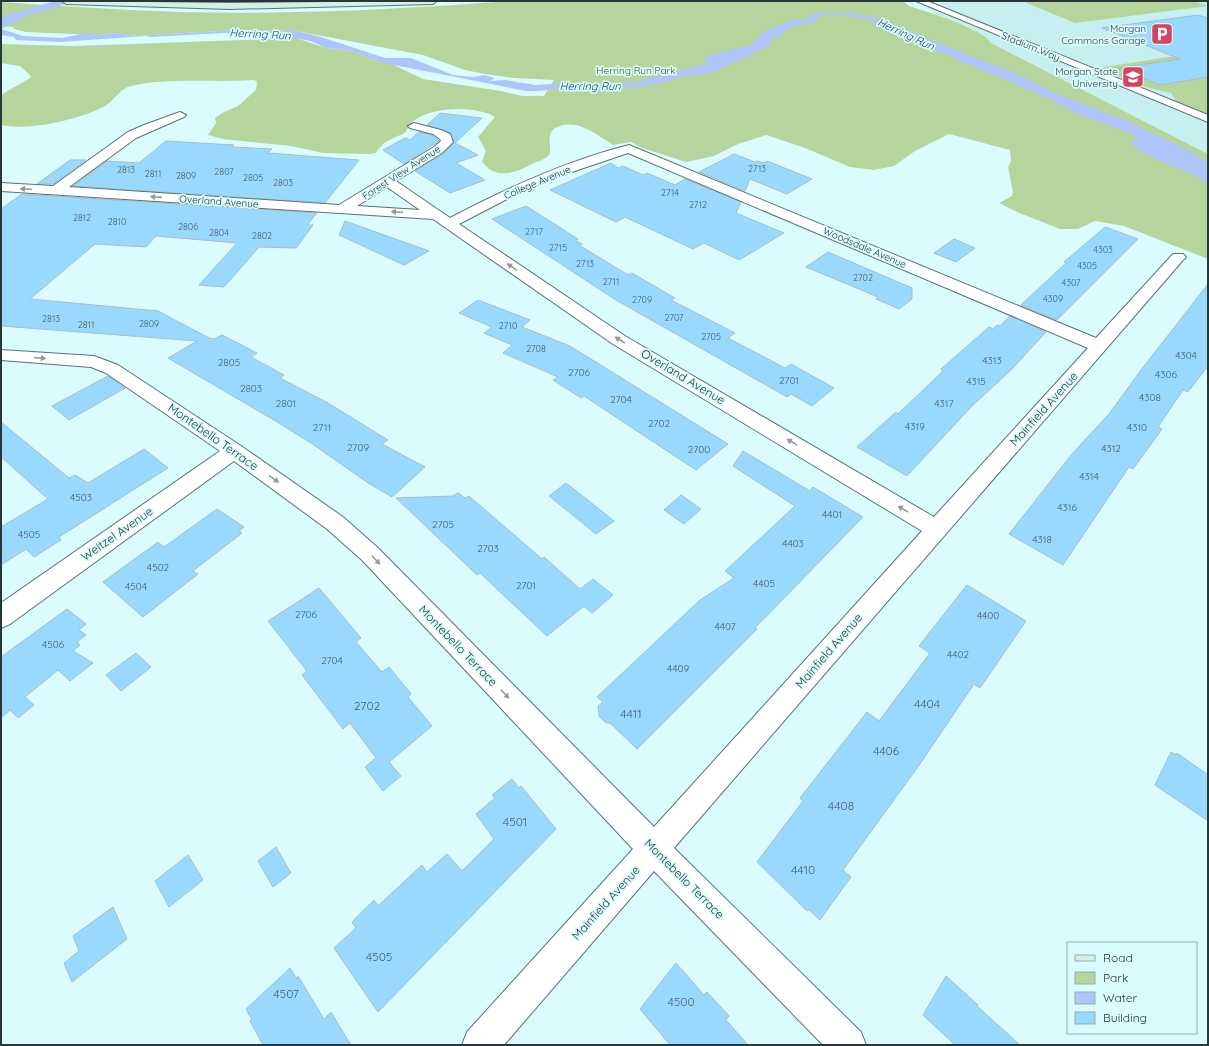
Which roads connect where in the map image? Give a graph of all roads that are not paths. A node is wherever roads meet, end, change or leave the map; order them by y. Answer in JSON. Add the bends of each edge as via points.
{"nodes":[{"id":1,"x":66,"y":1,"type":"edge"},
{"id":2,"x":433,"y":1,"type":"edge"},
{"id":3,"x":920,"y":1,"type":"edge"},
{"id":4,"x":180,"y":115,"type":"dead end"},
{"id":5,"x":1208,"y":119,"type":"edge"},
{"id":6,"x":414,"y":126,"type":"dead end"},
{"id":7,"x":630,"y":149,"type":"joint"},
{"id":8,"x":388,"y":182,"type":"junction"},
{"id":9,"x":1,"y":187,"type":"edge"},
{"id":10,"x":57,"y":190,"type":"junction"},
{"id":11,"x":342,"y":209,"type":"junction"},
{"id":12,"x":442,"y":219,"type":"junction"},
{"id":13,"x":1178,"y":257,"type":"dead end"},
{"id":14,"x":1099,"y":346,"type":"junction"},
{"id":15,"x":1,"y":355,"type":"edge"},
{"id":16,"x":234,"y":451,"type":"junction"},
{"id":17,"x":937,"y":528,"type":"junction"},
{"id":18,"x":1,"y":617,"type":"edge"},
{"id":19,"x":654,"y":849,"type":"junction"},
{"id":20,"x":480,"y":1045,"type":"edge"},
{"id":21,"x":848,"y":1045,"type":"edge"}],
"edges":[{"from":1,"to":2,"type":"main road","via":[[182,5],[318,5]]},
{"from":3,"to":5,"type":"street","name":"Stadium Way"},
{"from":4,"to":10,"type":"street","via":[[132,135]]},
{"from":6,"to":8,"type":"street","name":"Forest View Avenue","via":[[437,132],[446,137],[447,142]]},
{"from":7,"to":12,"type":"street","name":"College Avenue","via":[[568,168]]},
{"from":7,"to":14,"type":"street","name":"Woodsdale Avenue"},
{"from":8,"to":11,"type":"street","name":"Forest View Avenue"},
{"from":8,"to":12,"type":"street","name":"Overland Avenue"},
{"from":10,"to":9,"type":"street","name":"Overland Avenue","one_way":true},
{"from":11,"to":10,"type":"street","name":"Overland Avenue","one_way":true},
{"from":12,"to":11,"type":"street","name":"Overland Avenue","one_way":true},
{"from":17,"to":12,"type":"street","name":"Overland Avenue","one_way":true,"via":[[619,340]]},
{"from":13,"to":14,"type":"street","name":"Mainfield Avenue"},
{"from":14,"to":17,"type":"street","name":"Mainfield Avenue"},
{"from":15,"to":16,"type":"street","name":"Montebello Terrace","one_way":true,"via":[[94,362],[104,365],[124,375]]},
{"from":16,"to":18,"type":"street","name":"Weitzel Avenue"},
{"from":16,"to":19,"type":"street","name":"Montebello Terrace","one_way":true,"via":[[354,538]]},
{"from":17,"to":19,"type":"street","name":"Mainfield Avenue"},
{"from":19,"to":20,"type":"street","name":"Mainfield Avenue"},
{"from":19,"to":21,"type":"street","name":"Montebello Terrace"}]}
